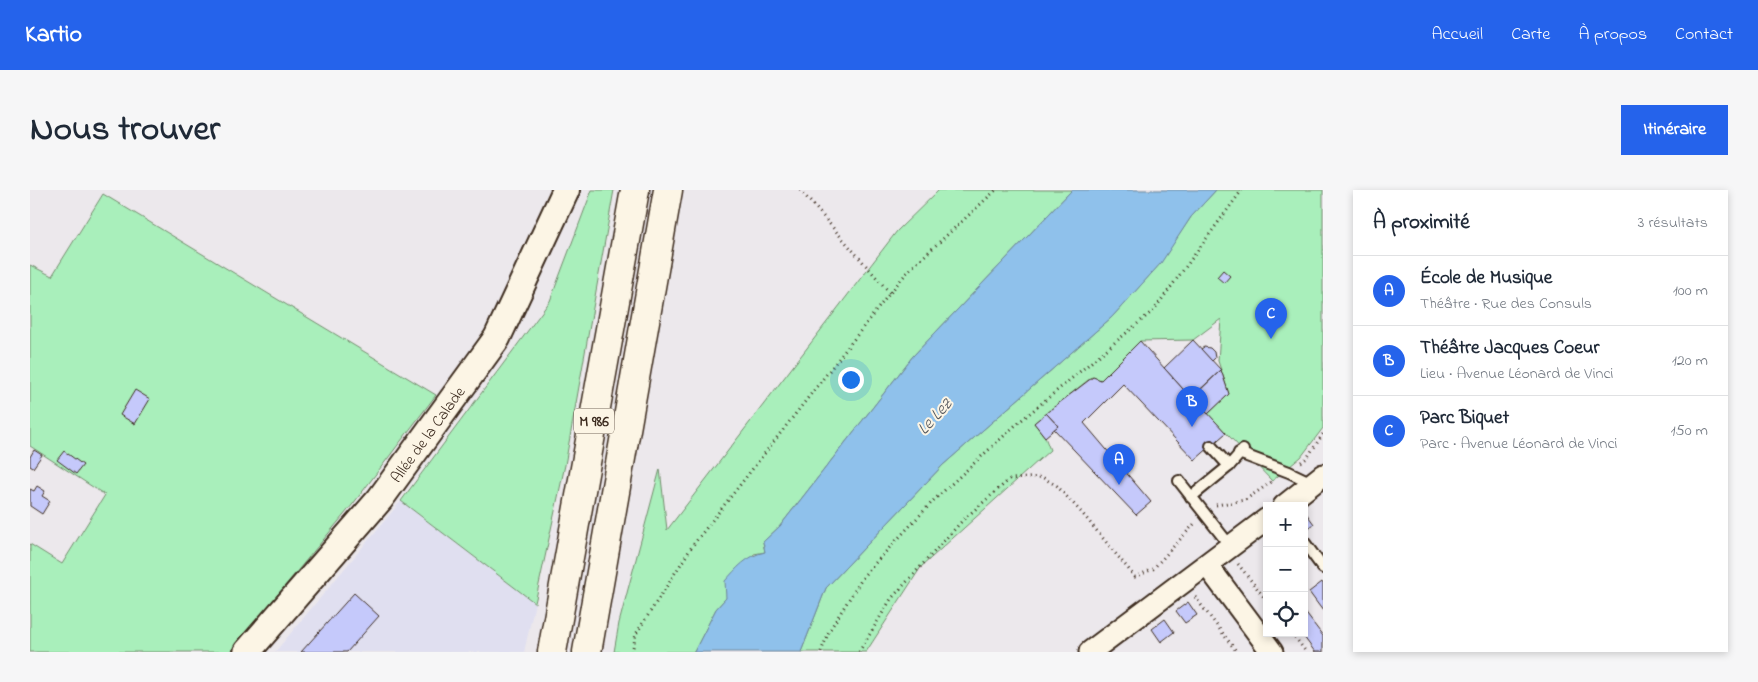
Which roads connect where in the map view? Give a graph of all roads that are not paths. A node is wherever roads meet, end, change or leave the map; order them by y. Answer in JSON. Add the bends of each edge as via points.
{"nodes":[{"id":1,"x":566,"y":190,"type":"edge"},
{"id":2,"x":635,"y":190,"type":"edge"},
{"id":3,"x":668,"y":190,"type":"edge"},
{"id":4,"x":1211,"y":446,"type":"dead end"},
{"id":5,"x":1229,"y":466,"type":"junction"},
{"id":6,"x":1318,"y":479,"type":"edge"},
{"id":7,"x":1178,"y":481,"type":"dead end"},
{"id":8,"x":1191,"y":497,"type":"junction"},
{"id":9,"x":1289,"y":502,"type":"edge"},
{"id":10,"x":1263,"y":522,"type":"edge"},
{"id":11,"x":1308,"y":547,"type":"edge"},
{"id":12,"x":1213,"y":560,"type":"junction"},
{"id":13,"x":1323,"y":568,"type":"edge"},
{"id":14,"x":246,"y":652,"type":"edge"},
{"id":15,"x":552,"y":652,"type":"edge"},
{"id":16,"x":587,"y":652,"type":"edge"},
{"id":17,"x":1090,"y":652,"type":"edge"},
{"id":18,"x":1272,"y":652,"type":"edge"}],
"edges":[{"from":1,"to":14,"type":"street","name":"Allée de la Calade","via":[[496,338],[380,499]]},
{"from":2,"to":15,"type":"main road","number":"M 986"},
{"from":3,"to":16,"type":"main road","number":"M 986"},
{"from":4,"to":5,"type":"lane"},
{"from":5,"to":6,"type":"lane","via":[[1241,452],[1288,472]]},
{"from":5,"to":8,"type":"lane"},
{"from":6,"to":9,"type":"street"},
{"from":7,"to":8,"type":"lane"},
{"from":8,"to":12,"type":"lane","via":[[1204,513]]},
{"from":10,"to":12,"type":"street"},
{"from":11,"to":13,"type":"lane"},
{"from":12,"to":17,"type":"street"},
{"from":12,"to":18,"type":"street"}]}
